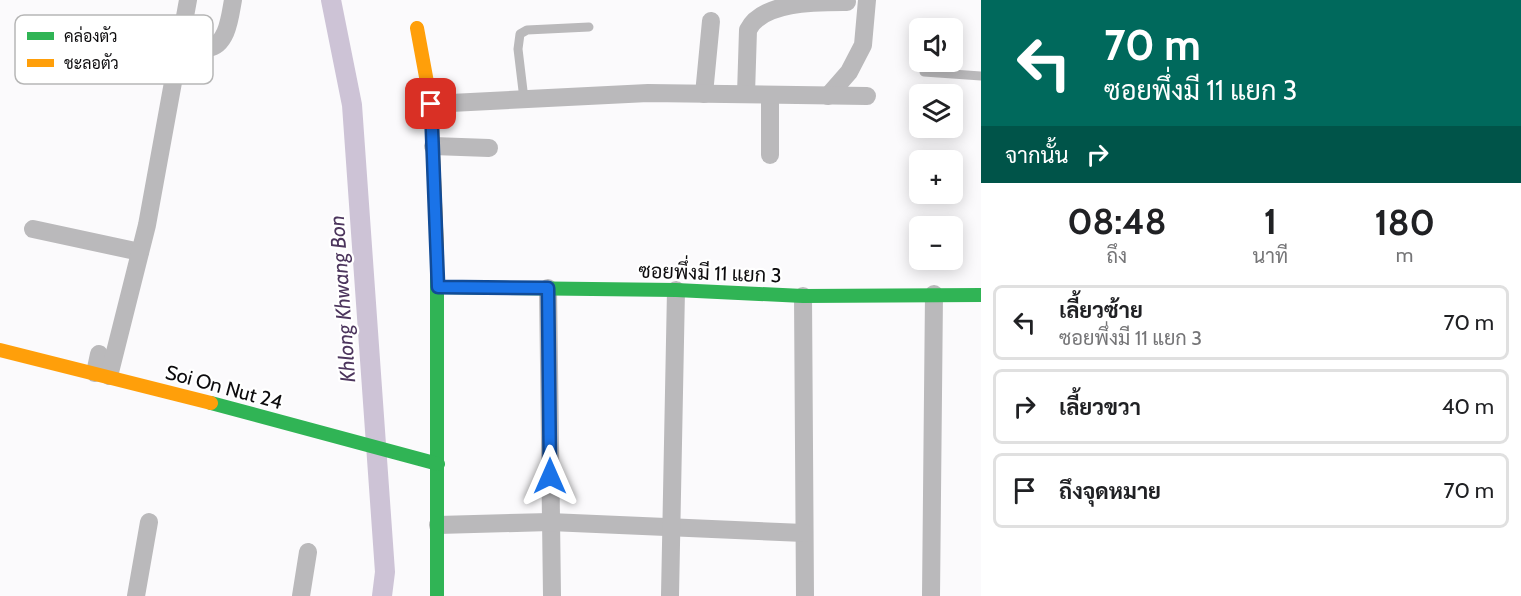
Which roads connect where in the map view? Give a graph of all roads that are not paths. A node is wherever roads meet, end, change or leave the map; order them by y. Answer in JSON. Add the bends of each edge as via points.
{"nodes":[{"id":1,"x":188,"y":0,"type":"edge"},
{"id":2,"x":233,"y":0,"type":"edge"},
{"id":3,"x":867,"y":0,"type":"edge"},
{"id":4,"x":847,"y":2,"type":"dead end"},
{"id":5,"x":185,"y":15,"type":"edge"},
{"id":6,"x":711,"y":21,"type":"dead end"},
{"id":7,"x":589,"y":27,"type":"dead end"},
{"id":8,"x":417,"y":28,"type":"dead end"},
{"id":9,"x":213,"y":46,"type":"edge"},
{"id":10,"x":924,"y":72,"type":"dead end"},
{"id":11,"x":981,"y":76,"type":"edge"},
{"id":12,"x":172,"y":84,"type":"edge"},
{"id":13,"x":704,"y":94,"type":"junction"},
{"id":14,"x":746,"y":94,"type":"junction"},
{"id":15,"x":770,"y":95,"type":"junction"},
{"id":16,"x":828,"y":96,"type":"junction"},
{"id":17,"x":867,"y":96,"type":"dead end"},
{"id":18,"x":524,"y":99,"type":"junction"},
{"id":19,"x":431,"y":104,"type":"junction"},
{"id":20,"x":433,"y":146,"type":"junction"},
{"id":21,"x":489,"y":148,"type":"dead end"},
{"id":22,"x":770,"y":155,"type":"dead end"},
{"id":23,"x":33,"y":229,"type":"dead end"},
{"id":24,"x":140,"y":252,"type":"junction"},
{"id":25,"x":438,"y":287,"type":"junction"},
{"id":26,"x":548,"y":288,"type":"junction"},
{"id":27,"x":676,"y":290,"type":"junction"},
{"id":28,"x":934,"y":294,"type":"junction"},
{"id":29,"x":981,"y":295,"type":"edge"},
{"id":30,"x":803,"y":296,"type":"junction"},
{"id":31,"x":0,"y":350,"type":"edge"},
{"id":32,"x":99,"y":354,"type":"dead end"},
{"id":33,"x":102,"y":375,"type":"junction"},
{"id":34,"x":438,"y":464,"type":"junction"},
{"id":35,"x":149,"y":522,"type":"dead end"},
{"id":36,"x":550,"y":522,"type":"junction"},
{"id":37,"x":438,"y":525,"type":"junction"},
{"id":38,"x":672,"y":528,"type":"junction"},
{"id":39,"x":804,"y":533,"type":"junction"},
{"id":40,"x":308,"y":552,"type":"dead end"},
{"id":41,"x":136,"y":596,"type":"edge"},
{"id":42,"x":301,"y":596,"type":"edge"},
{"id":43,"x":437,"y":596,"type":"edge"},
{"id":44,"x":552,"y":596,"type":"edge"},
{"id":45,"x":670,"y":596,"type":"edge"},
{"id":46,"x":805,"y":596,"type":"edge"},
{"id":47,"x":931,"y":596,"type":"edge"}],
"edges":[{"from":1,"to":5,"type":"street"},
{"from":2,"to":9,"type":"street","via":[[228,25],[220,42]]},
{"from":3,"to":16,"type":"street","via":[[863,45],[849,72]]},
{"from":4,"to":14,"type":"street","via":[[803,2],[753,21],[748,30]]},
{"from":6,"to":13,"type":"street"},
{"from":7,"to":18,"type":"lane","via":[[527,30],[520,34]]},
{"from":8,"to":19,"type":"street"},
{"from":10,"to":11,"type":"lane"},
{"from":12,"to":24,"type":"street"},
{"from":13,"to":14,"type":"street"},
{"from":13,"to":18,"type":"street"},
{"from":14,"to":15,"type":"street"},
{"from":15,"to":16,"type":"street"},
{"from":15,"to":22,"type":"street"},
{"from":16,"to":17,"type":"street"},
{"from":18,"to":19,"type":"street"},
{"from":19,"to":20,"type":"street"},
{"from":20,"to":21,"type":"street"},
{"from":20,"to":25,"type":"street"},
{"from":23,"to":24,"type":"street"},
{"from":24,"to":33,"type":"street"},
{"from":25,"to":26,"type":"street","name":"ซอยพึ่งมี 11 แยก 3"},
{"from":25,"to":34,"type":"street"},
{"from":26,"to":27,"type":"street","name":"ซอยพึ่งมี 11 แยก 3"},
{"from":26,"to":36,"type":"street"},
{"from":27,"to":30,"type":"street","name":"ซอยพึ่งมี 11 แยก 3"},
{"from":27,"to":38,"type":"street"},
{"from":28,"to":29,"type":"street","name":"ซอยพึ่งมี 11 แยก 3"},
{"from":28,"to":30,"type":"street","name":"ซอยพึ่งมี 11 แยก 3"},
{"from":28,"to":47,"type":"street"},
{"from":30,"to":39,"type":"street"},
{"from":31,"to":33,"type":"street","name":"Soi On Nut 24"},
{"from":32,"to":33,"type":"street"},
{"from":33,"to":34,"type":"street","name":"Soi On Nut 24"},
{"from":34,"to":37,"type":"street"},
{"from":35,"to":41,"type":"street"},
{"from":36,"to":37,"type":"street"},
{"from":36,"to":38,"type":"street"},
{"from":36,"to":44,"type":"street"},
{"from":37,"to":43,"type":"street"},
{"from":38,"to":39,"type":"street"},
{"from":38,"to":45,"type":"street"},
{"from":39,"to":46,"type":"street"},
{"from":40,"to":42,"type":"street"}]}
